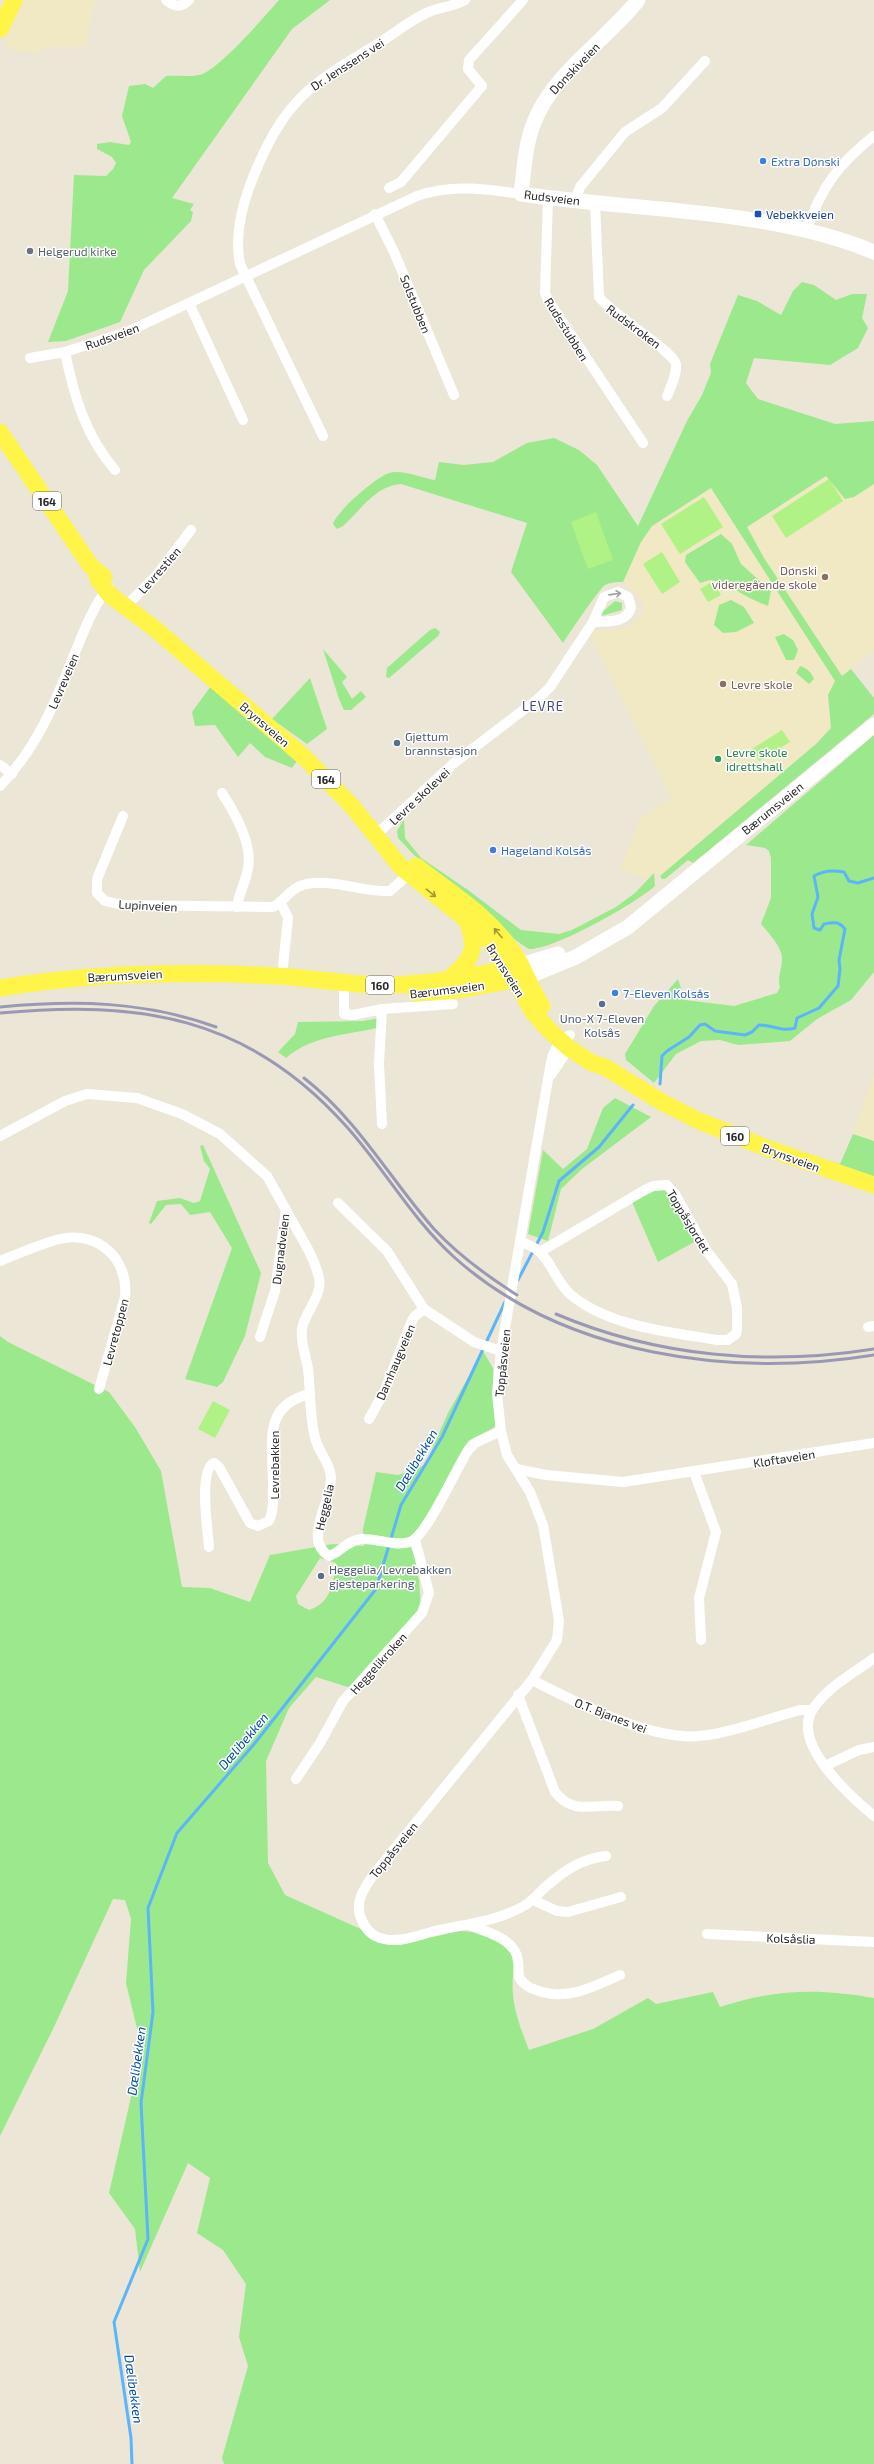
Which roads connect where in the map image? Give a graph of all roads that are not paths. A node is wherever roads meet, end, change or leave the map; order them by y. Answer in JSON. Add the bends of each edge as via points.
{"nodes":[{"id":1,"x":14,"y":0,"type":"edge"},
{"id":2,"x":166,"y":0,"type":"edge"},
{"id":3,"x":190,"y":0,"type":"edge"},
{"id":4,"x":465,"y":0,"type":"edge"},
{"id":5,"x":523,"y":0,"type":"edge"},
{"id":6,"x":638,"y":0,"type":"edge"},
{"id":7,"x":0,"y":29,"type":"edge"},
{"id":8,"x":705,"y":61,"type":"dead end"},
{"id":9,"x":874,"y":136,"type":"edge"},
{"id":10,"x":389,"y":188,"type":"dead end"},
{"id":11,"x":520,"y":194,"type":"junction"},
{"id":12,"x":548,"y":198,"type":"junction"},
{"id":13,"x":575,"y":200,"type":"junction"},
{"id":14,"x":595,"y":203,"type":"junction"},
{"id":15,"x":374,"y":214,"type":"junction"},
{"id":16,"x":806,"y":230,"type":"junction"},
{"id":17,"x":874,"y":252,"type":"edge"},
{"id":18,"x":245,"y":277,"type":"junction"},
{"id":19,"x":189,"y":303,"type":"junction"},
{"id":20,"x":65,"y":352,"type":"junction"},
{"id":21,"x":30,"y":358,"type":"dead end"},
{"id":22,"x":454,"y":395,"type":"dead end"},
{"id":23,"x":667,"y":396,"type":"dead end"},
{"id":24,"x":243,"y":420,"type":"dead end"},
{"id":25,"x":0,"y":432,"type":"edge"},
{"id":26,"x":323,"y":436,"type":"dead end"},
{"id":27,"x":643,"y":443,"type":"dead end"},
{"id":28,"x":115,"y":470,"type":"dead end"},
{"id":29,"x":192,"y":530,"type":"dead end"},
{"id":30,"x":108,"y":588,"type":"junction"},
{"id":31,"x":126,"y":605,"type":"junction"},
{"id":32,"x":593,"y":622,"type":"dead end"},
{"id":33,"x":874,"y":725,"type":"edge"},
{"id":34,"x":0,"y":765,"type":"edge"},
{"id":35,"x":12,"y":774,"type":"junction"},
{"id":36,"x":0,"y":786,"type":"edge"},
{"id":37,"x":222,"y":793,"type":"dead end"},
{"id":38,"x":124,"y":816,"type":"dead end"},
{"id":39,"x":377,"y":834,"type":"junction"},
{"id":40,"x":413,"y":870,"type":"junction"},
{"id":41,"x":282,"y":903,"type":"junction"},
{"id":42,"x":237,"y":907,"type":"junction"},
{"id":43,"x":467,"y":920,"type":"junction"},
{"id":44,"x":283,"y":966,"type":"dead end"},
{"id":45,"x":517,"y":973,"type":"junction"},
{"id":46,"x":451,"y":977,"type":"junction"},
{"id":47,"x":344,"y":987,"type":"junction"},
{"id":48,"x":0,"y":988,"type":"edge"},
{"id":49,"x":453,"y":1004,"type":"dead end"},
{"id":50,"x":382,"y":1008,"type":"junction"},
{"id":51,"x":567,"y":1041,"type":"junction"},
{"id":52,"x":382,"y":1124,"type":"dead end"},
{"id":53,"x":0,"y":1136,"type":"edge"},
{"id":54,"x":874,"y":1185,"type":"edge"},
{"id":55,"x":338,"y":1203,"type":"dead end"},
{"id":56,"x":286,"y":1210,"type":"junction"},
{"id":57,"x":520,"y":1241,"type":"junction"},
{"id":58,"x":540,"y":1252,"type":"junction"},
{"id":59,"x":0,"y":1261,"type":"edge"},
{"id":60,"x":424,"y":1309,"type":"junction"},
{"id":61,"x":260,"y":1336,"type":"dead end"},
{"id":62,"x":501,"y":1351,"type":"junction"},
{"id":63,"x":99,"y":1389,"type":"dead end"},
{"id":64,"x":310,"y":1394,"type":"junction"},
{"id":65,"x":369,"y":1419,"type":"dead end"},
{"id":66,"x":501,"y":1431,"type":"junction"},
{"id":67,"x":874,"y":1443,"type":"edge"},
{"id":68,"x":516,"y":1468,"type":"junction"},
{"id":69,"x":694,"y":1472,"type":"junction"},
{"id":70,"x":412,"y":1541,"type":"junction"},
{"id":71,"x":209,"y":1547,"type":"dead end"},
{"id":72,"x":701,"y":1640,"type":"dead end"},
{"id":73,"x":874,"y":1658,"type":"edge"},
{"id":74,"x":532,"y":1680,"type":"junction"},
{"id":75,"x":518,"y":1696,"type":"junction"},
{"id":76,"x":812,"y":1710,"type":"junction"},
{"id":77,"x":874,"y":1747,"type":"edge"},
{"id":78,"x":825,"y":1766,"type":"junction"},
{"id":79,"x":296,"y":1779,"type":"dead end"},
{"id":80,"x":618,"y":1806,"type":"dead end"},
{"id":81,"x":874,"y":1816,"type":"edge"},
{"id":82,"x":606,"y":1856,"type":"dead end"},
{"id":83,"x":621,"y":1897,"type":"dead end"},
{"id":84,"x":534,"y":1900,"type":"junction"},
{"id":85,"x":469,"y":1925,"type":"junction"},
{"id":86,"x":707,"y":1934,"type":"dead end"},
{"id":87,"x":874,"y":1942,"type":"edge"},
{"id":88,"x":620,"y":1975,"type":"dead end"}],
"edges":[{"from":1,"to":7,"type":"main road"},
{"from":2,"to":3,"type":"street","via":[[174,6],[181,6]]},
{"from":4,"to":18,"type":"street","name":"Dr. Jenssens vei","via":[[430,12],[342,65],[316,82],[288,110],[266,146],[247,196],[238,229],[237,252]]},
{"from":5,"to":10,"type":"street","via":[[469,60],[468,69],[482,86],[400,182]]},
{"from":6,"to":11,"type":"street","name":"Dønskiveien","via":[[544,100],[528,144]]},
{"from":8,"to":13,"type":"street","via":[[662,108],[625,132],[580,187]]},
{"from":9,"to":16,"type":"street","via":[[848,156],[827,183]]},
{"from":11,"to":12,"type":"street","name":"Rudsveien"},
{"from":11,"to":15,"type":"street","name":"Rudsveien","via":[[472,188],[443,188],[406,199]]},
{"from":12,"to":13,"type":"street","name":"Rudsveien"},
{"from":12,"to":27,"type":"street","name":"Rudsstubben","via":[[545,294]]},
{"from":13,"to":14,"type":"street","name":"Rudsveien"},
{"from":14,"to":16,"type":"street","name":"Rudsveien","via":[[721,217]]},
{"from":14,"to":23,"type":"street","name":"Rudskroken","via":[[599,297],[642,335],[672,354],[676,364],[675,374]]},
{"from":15,"to":18,"type":"street","name":"Rudsveien"},
{"from":15,"to":22,"type":"street","name":"Solstubben","via":[[394,252]]},
{"from":16,"to":17,"type":"street","name":"Rudsveien"},
{"from":18,"to":19,"type":"street","name":"Rudsveien"},
{"from":18,"to":26,"type":"street"},
{"from":19,"to":20,"type":"street","name":"Rudsveien","via":[[127,332]]},
{"from":19,"to":24,"type":"street"},
{"from":20,"to":21,"type":"street","name":"Rudsveien"},
{"from":20,"to":28,"type":"street","via":[[77,403],[86,427],[104,458]]},
{"from":25,"to":30,"type":"main road","name":"Brynsveien","number":"164"},
{"from":29,"to":31,"type":"street","name":"Levrestien","via":[[167,564]]},
{"from":30,"to":31,"type":"main road","name":"Brynsveien","number":"164"},
{"from":30,"to":35,"type":"street","name":"Levreveien","via":[[92,615],[48,716],[27,754]]},
{"from":31,"to":39,"type":"main road","name":"Brynsveien","number":"164","via":[[305,758]]},
{"from":32,"to":39,"type":"street","name":"Levre skolevei","via":[[550,687],[539,698],[454,763]]},
{"from":33,"to":45,"type":"street","name":"Bærumsveien","via":[[670,890],[592,938]]},
{"from":34,"to":35,"type":"street"},
{"from":35,"to":36,"type":"street","name":"Levreveien"},
{"from":37,"to":42,"type":"street","via":[[230,806],[250,856]]},
{"from":38,"to":42,"type":"street","name":"Lupinveien","via":[[97,879],[97,893],[105,901],[122,905],[157,907]]},
{"from":39,"to":40,"type":"main road","name":"Brynsveien","number":"164","via":[[386,840]]},
{"from":40,"to":41,"type":"street","via":[[390,891],[312,884],[300,886]]},
{"from":40,"to":43,"type":"main road","name":"Brynsveien","number":"164","one_way":true},
{"from":45,"to":40,"type":"main road","name":"Brynsveien","number":"164","one_way":true,"via":[[489,923]]},
{"from":41,"to":42,"type":"street","name":"Lupinveien","via":[[273,907]]},
{"from":41,"to":44,"type":"street","via":[[288,918]]},
{"from":43,"to":45,"type":"main road","name":"Brynsveien","number":"164"},
{"from":43,"to":46,"type":"main road","via":[[472,932],[473,948],[466,963]]},
{"from":45,"to":46,"type":"main road","name":"Bærumsveien","number":"160"},
{"from":45,"to":47,"type":"main road","name":"Bærumsveien","number":"160","via":[[421,993],[373,995]]},
{"from":45,"to":51,"type":"main road","name":"Brynsveien","number":"160"},
{"from":46,"to":47,"type":"main road","name":"Bærumsveien","number":"160","via":[[415,984]]},
{"from":47,"to":48,"type":"main road","name":"Bærumsveien","number":"160","via":[[252,977],[177,973],[123,974]]},
{"from":47,"to":50,"type":"street","name":"Bærumsveien","via":[[344,1014],[353,1015]]},
{"from":49,"to":50,"type":"street","name":"Bærumsveien"},
{"from":50,"to":52,"type":"street","via":[[379,1064]]},
{"from":51,"to":54,"type":"main road","name":"Brynsveien","number":"160","via":[[660,1101],[715,1128],[776,1152]]},
{"from":51,"to":57,"type":"street","name":"Toppåsveien","via":[[553,1053]]},
{"from":53,"to":56,"type":"street","name":"Dugnadveien","via":[[65,1101],[87,1094],[115,1094],[137,1098],[182,1114],[220,1134],[267,1176]]},
{"from":55,"to":60,"type":"street","via":[[387,1251]]},
{"from":56,"to":61,"type":"street","name":"Dugnadveien","via":[[275,1292]]},
{"from":56,"to":64,"type":"street","name":"Heggelia","via":[[319,1277],[318,1290],[302,1328]]},
{"from":57,"to":58,"type":"street","name":"Toppåsjordet"},
{"from":57,"to":62,"type":"street","name":"Toppåsveien"},
{"from":58,"to":58,"type":"street","name":"Toppåsjordet","via":[[565,1289],[584,1304],[603,1313],[650,1327],[717,1340],[728,1340],[736,1334],[738,1324],[732,1284],[706,1250],[676,1194],[667,1185],[653,1186],[643,1191]]},
{"from":59,"to":63,"type":"street","name":"Levretoppen","via":[[60,1239],[76,1237],[103,1246],[117,1258],[126,1284],[125,1297]]},
{"from":60,"to":62,"type":"street","via":[[474,1342]]},
{"from":60,"to":65,"type":"street","name":"Damhaugveien","via":[[411,1323],[384,1392]]},
{"from":62,"to":66,"type":"street","name":"Toppåsveien","via":[[497,1394]]},
{"from":64,"to":70,"type":"street","name":"Heggelia","via":[[313,1430],[331,1476],[330,1490],[317,1536],[318,1546],[329,1556],[342,1550],[349,1543],[362,1539]]},
{"from":64,"to":71,"type":"street","name":"Levrebakken","via":[[288,1402],[277,1415],[274,1424],[274,1506],[269,1521],[258,1526],[250,1523],[219,1467],[214,1463],[207,1469]]},
{"from":66,"to":68,"type":"street","name":"Toppåsveien","via":[[507,1455]]},
{"from":66,"to":70,"type":"street","via":[[475,1443],[469,1449],[433,1514]]},
{"from":67,"to":69,"type":"street","name":"Kløftaveien"},
{"from":68,"to":69,"type":"street","name":"Kløftaveien","via":[[546,1475],[623,1482]]},
{"from":68,"to":74,"type":"street","name":"Toppåsveien","via":[[530,1492],[542,1525],[559,1621],[557,1640]]},
{"from":69,"to":72,"type":"street","via":[[716,1532],[699,1598]]},
{"from":70,"to":79,"type":"street","name":"Heggelikroken","via":[[429,1593],[424,1608],[412,1626],[343,1701]]},
{"from":73,"to":76,"type":"street","via":[[830,1691]]},
{"from":74,"to":75,"type":"street","name":"Toppåsveien"},
{"from":74,"to":76,"type":"street","name":"O.T. Bjanes vei","via":[[626,1722],[652,1731],[679,1735],[700,1736],[800,1710]]},
{"from":75,"to":80,"type":"street","via":[[555,1792],[562,1801],[576,1806]]},
{"from":75,"to":85,"type":"street","name":"Toppåsveien","via":[[374,1874],[360,1897],[359,1915],[365,1927],[376,1937],[401,1940]]},
{"from":76,"to":78,"type":"street","via":[[809,1718],[810,1740]]},
{"from":77,"to":78,"type":"street","via":[[859,1750]]},
{"from":78,"to":81,"type":"street"},
{"from":82,"to":84,"type":"street","name":"Toppåsveien","via":[[571,1868],[554,1880]]},
{"from":83,"to":84,"type":"street","via":[[568,1912],[557,1911]]},
{"from":84,"to":85,"type":"street","name":"Toppåsveien","via":[[498,1917]]},
{"from":85,"to":88,"type":"street","via":[[509,1943],[515,1950],[519,1977],[528,1988],[565,1996]]},
{"from":86,"to":87,"type":"street","name":"Kolsåslia"}]}
